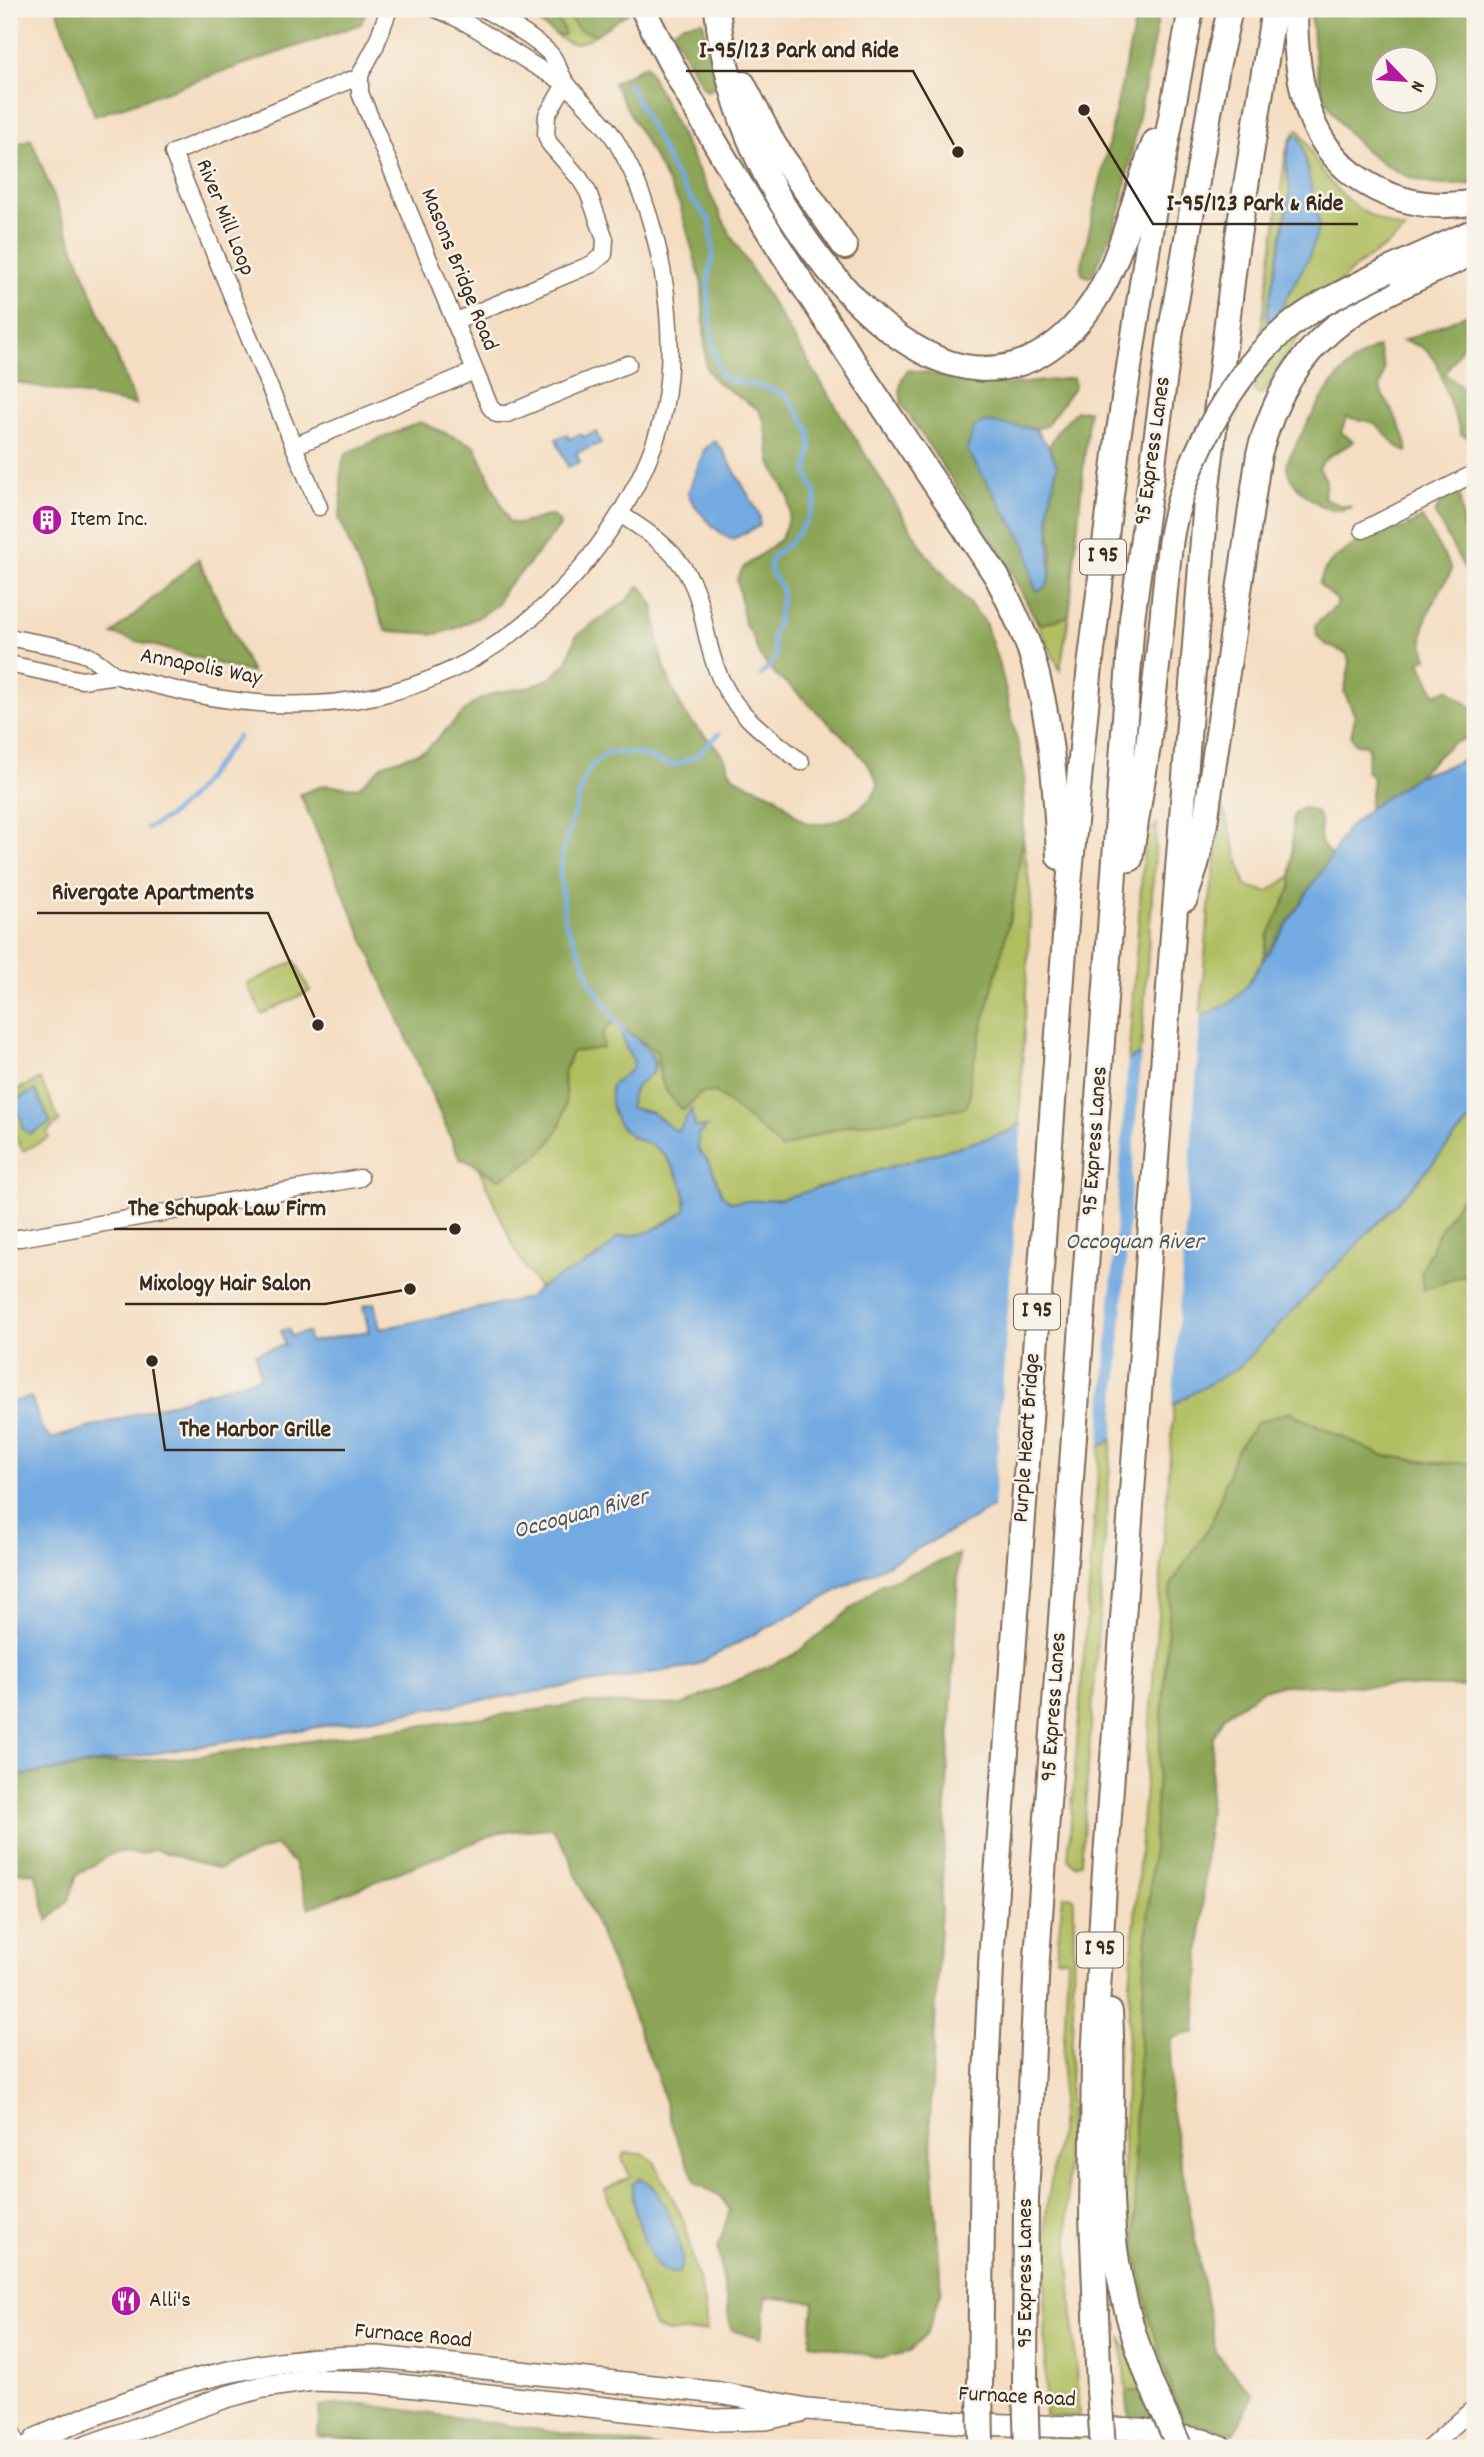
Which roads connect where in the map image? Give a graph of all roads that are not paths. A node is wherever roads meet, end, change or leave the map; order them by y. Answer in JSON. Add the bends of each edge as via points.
{"nodes":[{"id":1,"x":389,"y":9,"type":"edge"},
{"id":2,"x":436,"y":9,"type":"edge"},
{"id":3,"x":484,"y":9,"type":"edge"},
{"id":4,"x":643,"y":9,"type":"edge"},
{"id":5,"x":1191,"y":9,"type":"edge"},
{"id":6,"x":1230,"y":9,"type":"edge"},
{"id":7,"x":1274,"y":9,"type":"edge"},
{"id":8,"x":1295,"y":9,"type":"edge"},
{"id":9,"x":718,"y":20,"type":"edge"},
{"id":10,"x":725,"y":58,"type":"junction"},
{"id":11,"x":359,"y":80,"type":"junction"},
{"id":12,"x":566,"y":83,"type":"junction"},
{"id":13,"x":1175,"y":93,"type":"junction"},
{"id":14,"x":1475,"y":202,"type":"edge"},
{"id":15,"x":1475,"y":231,"type":"edge"},
{"id":16,"x":845,"y":247,"type":"dead end"},
{"id":17,"x":1475,"y":252,"type":"edge"},
{"id":18,"x":454,"y":321,"type":"junction"},
{"id":19,"x":628,"y":364,"type":"dead end"},
{"id":20,"x":475,"y":370,"type":"junction"},
{"id":21,"x":294,"y":446,"type":"junction"},
{"id":22,"x":1475,"y":473,"type":"edge"},
{"id":23,"x":319,"y":507,"type":"dead end"},
{"id":24,"x":620,"y":514,"type":"junction"},
{"id":25,"x":1363,"y":530,"type":"dead end"},
{"id":26,"x":9,"y":637,"type":"edge"},
{"id":27,"x":9,"y":664,"type":"edge"},
{"id":28,"x":117,"y":675,"type":"junction"},
{"id":29,"x":801,"y":762,"type":"dead end"},
{"id":30,"x":1173,"y":936,"type":"junction"},
{"id":31,"x":1063,"y":942,"type":"junction"},
{"id":32,"x":1107,"y":987,"type":"junction"},
{"id":33,"x":360,"y":1178,"type":"dead end"},
{"id":34,"x":9,"y":1238,"type":"edge"},
{"id":35,"x":1102,"y":1916,"type":"junction"},
{"id":36,"x":419,"y":2362,"type":"junction"},
{"id":37,"x":417,"y":2388,"type":"junction"},
{"id":38,"x":1475,"y":2407,"type":"edge"},
{"id":39,"x":807,"y":2409,"type":"junction"},
{"id":40,"x":9,"y":2432,"type":"edge"},
{"id":41,"x":15,"y":2448,"type":"edge"},
{"id":42,"x":29,"y":2448,"type":"edge"},
{"id":43,"x":83,"y":2448,"type":"edge"},
{"id":44,"x":981,"y":2448,"type":"edge"},
{"id":45,"x":1027,"y":2448,"type":"edge"},
{"id":46,"x":1103,"y":2448,"type":"edge"},
{"id":47,"x":1180,"y":2448,"type":"edge"},
{"id":48,"x":1223,"y":2448,"type":"edge"},
{"id":49,"x":1429,"y":2448,"type":"edge"}],
"edges":[{"from":1,"to":11,"type":"street"},
{"from":2,"to":12,"type":"street","name":"Annapolis Way","via":[[471,23]]},
{"from":3,"to":12,"type":"street","name":"Annapolis Way","via":[[552,55]]},
{"from":4,"to":31,"type":"highway","via":[[730,171],[997,577],[1016,616],[1036,673],[1055,783]]},
{"from":5,"to":13,"type":"highway","number":"I 95"},
{"from":6,"to":32,"type":"highway","name":"95 Express Lanes","via":[[1173,316],[1139,560]]},
{"from":7,"to":30,"type":"highway","number":"I 95","via":[[1236,248],[1206,487]]},
{"from":8,"to":14,"type":"highway","via":[[1304,96],[1321,138],[1335,157],[1354,177],[1390,196],[1435,206]]},
{"from":9,"to":10,"type":"highway"},
{"from":10,"to":13,"type":"highway","via":[[756,155],[818,256],[864,308],[901,340],[966,368],[1028,360],[1072,328],[1089,307],[1118,254],[1140,179]]},
{"from":10,"to":16,"type":"highway","via":[[748,91],[774,145]]},
{"from":11,"to":18,"type":"street","name":"Masons Bridge Road","via":[[360,93]]},
{"from":11,"to":21,"type":"street","name":"River Mill Loop","via":[[173,153]]},
{"from":12,"to":18,"type":"street","via":[[547,116],[546,135],[588,192],[605,239],[604,254],[592,264]]},
{"from":12,"to":24,"type":"street","name":"Annapolis Way","via":[[617,143],[643,200],[663,272],[670,345],[664,410],[649,458]]},
{"from":13,"to":31,"type":"highway","number":"I 95","via":[[1116,451]]},
{"from":15,"to":32,"type":"highway","bridge":true,"via":[[1386,271],[1296,321],[1265,349],[1211,425],[1172,529],[1148,746]]},
{"from":17,"to":30,"type":"highway","via":[[1349,314],[1301,362],[1272,412],[1257,466],[1201,844]]},
{"from":18,"to":20,"type":"street","name":"Masons Bridge Road"},
{"from":19,"to":20,"type":"street","name":"Masons Bridge Road","via":[[501,415],[490,407]]},
{"from":20,"to":21,"type":"street"},
{"from":21,"to":23,"type":"street","name":"River Mill Loop"},
{"from":22,"to":25,"type":"street"},
{"from":24,"to":28,"type":"street","name":"Annapolis Way","via":[[579,570],[522,628],[457,669],[413,687],[343,702],[261,704],[187,693]]},
{"from":24,"to":29,"type":"street","via":[[677,558],[697,594],[710,651],[727,693]]},
{"from":26,"to":28,"type":"street","name":"Annapolis Way","via":[[85,654]]},
{"from":27,"to":28,"type":"street","name":"Annapolis Way","via":[[82,680]]},
{"from":30,"to":35,"type":"highway","number":"I 95"},
{"from":31,"to":44,"type":"highway","name":"Purple Heart Bridge","number":"I 95","bridge":true,"via":[[986,2061]]},
{"from":32,"to":45,"type":"highway","name":"95 Express Lanes","bridge":true,"via":[[1032,2057],[1026,2199]]},
{"from":33,"to":34,"type":"street"},
{"from":35,"to":46,"type":"highway","number":"I 95","bridge":true,"via":[[1092,2177]]},
{"from":35,"to":47,"type":"highway","bridge":true,"via":[[1112,2052],[1115,2247],[1129,2319]]},
{"from":36,"to":37,"type":"main road"},
{"from":36,"to":39,"type":"main road","name":"Furnace Road","via":[[719,2393]]},
{"from":36,"to":42,"type":"main road","name":"Furnace Road","via":[[337,2357],[225,2372],[131,2399],[36,2440]]},
{"from":37,"to":39,"type":"main road","name":"Furnace Road","via":[[714,2420],[766,2419]]},
{"from":37,"to":43,"type":"main road","name":"Furnace Road","via":[[334,2379],[263,2387]]},
{"from":38,"to":49,"type":"street"},
{"from":39,"to":48,"type":"main road","name":"Furnace Road","via":[[978,2424],[1141,2429]]},
{"from":40,"to":41,"type":"main road"}]}
